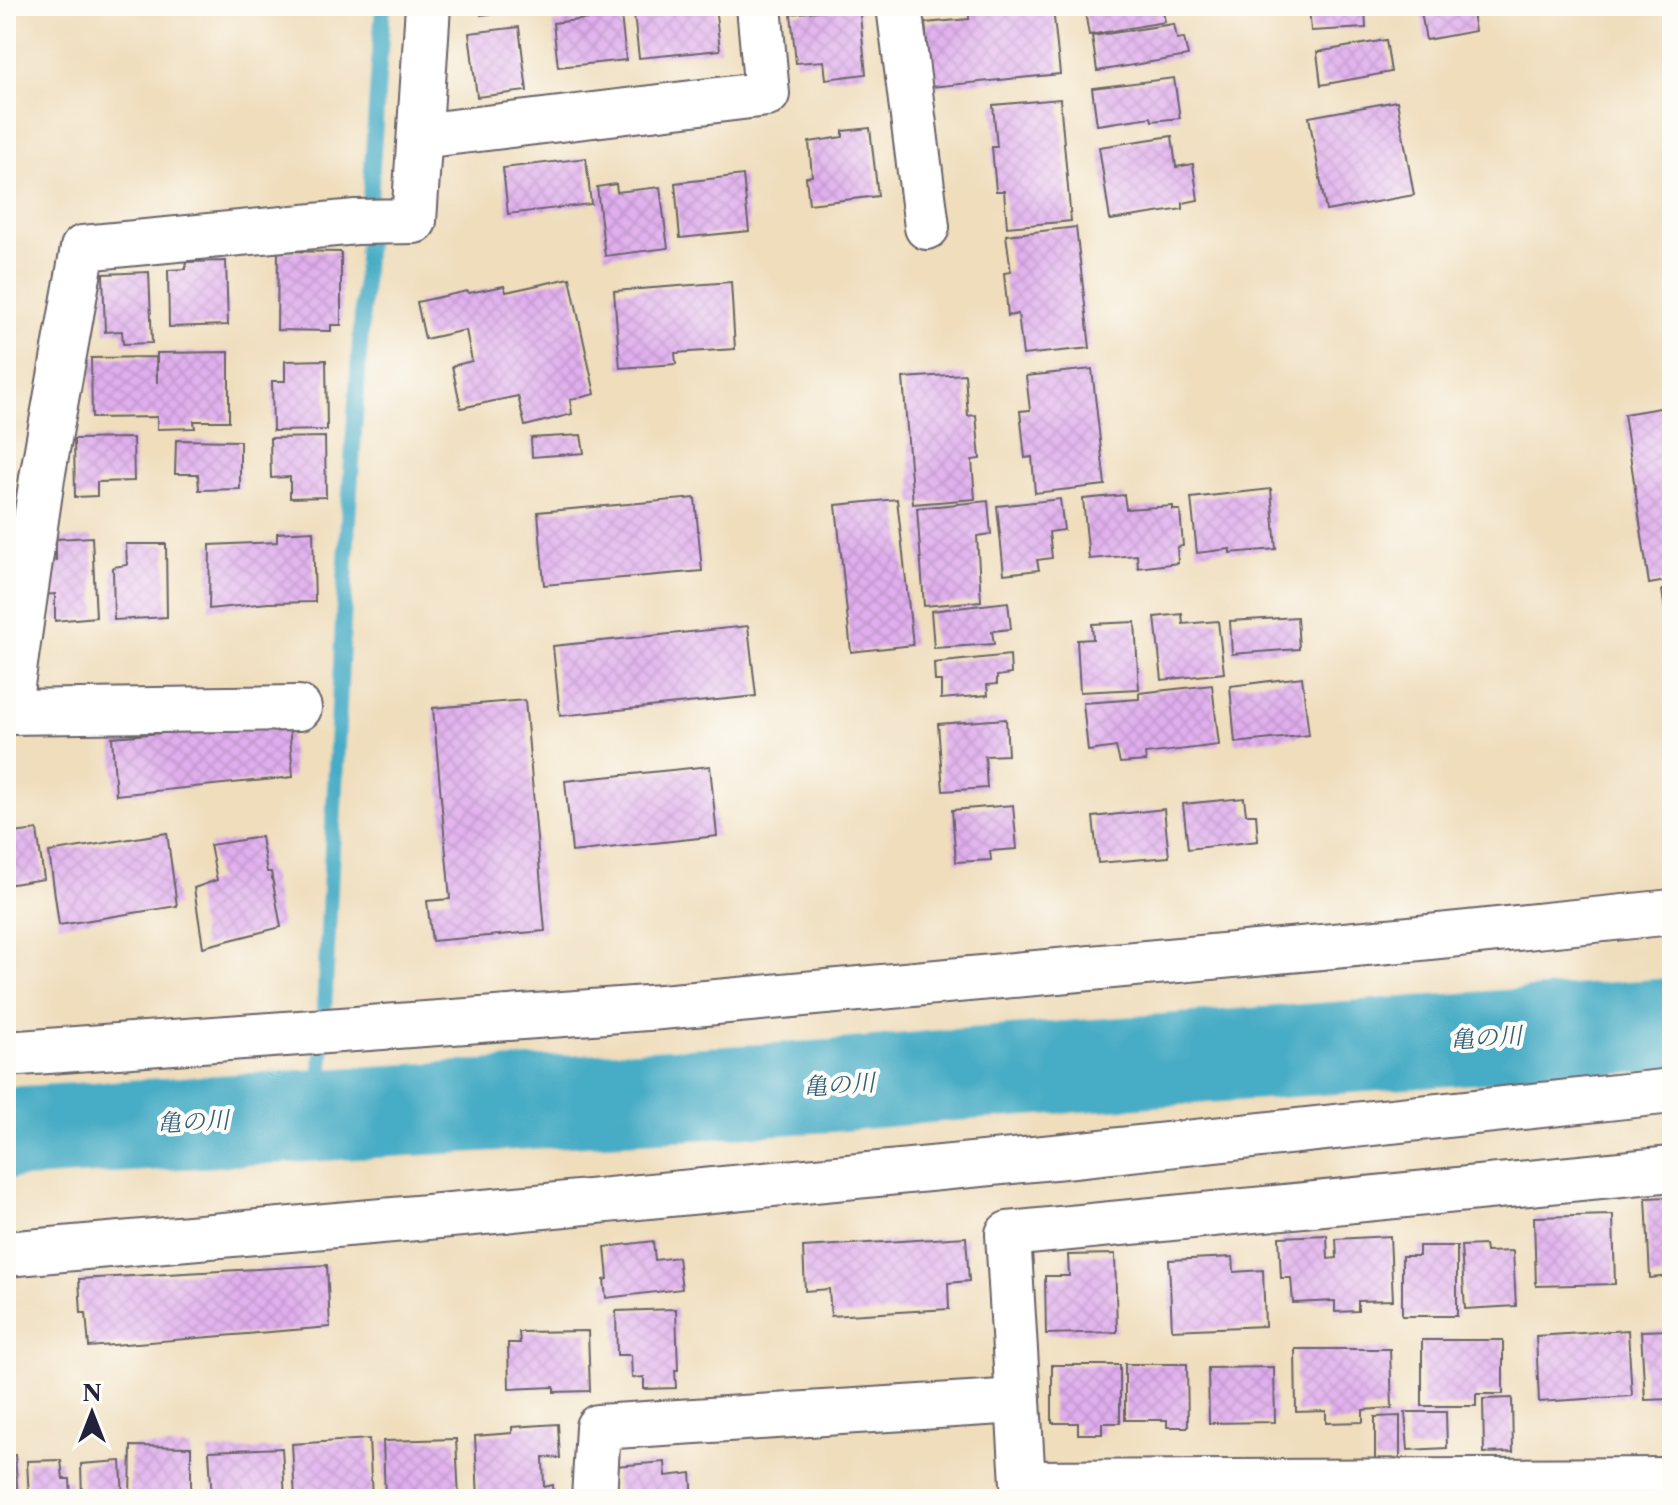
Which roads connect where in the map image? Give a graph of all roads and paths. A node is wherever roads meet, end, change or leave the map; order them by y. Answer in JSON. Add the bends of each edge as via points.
{"nodes":[{"id":1,"x":428,"y":6,"type":"edge"},
{"id":2,"x":759,"y":6,"type":"edge"},
{"id":3,"x":899,"y":6,"type":"edge"},
{"id":4,"x":420,"y":136,"type":"junction"},
{"id":5,"x":927,"y":227,"type":"dead end"},
{"id":6,"x":24,"y":478,"type":"edge"},
{"id":7,"x":299,"y":708,"type":"dead end"},
{"id":8,"x":1672,"y":912,"type":"edge"},
{"id":9,"x":6,"y":1054,"type":"edge"},
{"id":10,"x":1672,"y":1091,"type":"edge"},
{"id":11,"x":1672,"y":1169,"type":"edge"},
{"id":12,"x":6,"y":1254,"type":"edge"},
{"id":13,"x":1018,"y":1401,"type":"junction"},
{"id":14,"x":1672,"y":1480,"type":"edge"},
{"id":15,"x":594,"y":1499,"type":"edge"}],
"edges":[{"from":1,"to":4,"type":"street"},
{"from":2,"to":4,"type":"street","via":[[767,94]]},
{"from":3,"to":5,"type":"street"},
{"from":4,"to":6,"type":"street","via":[[414,221],[83,248]]},
{"from":6,"to":7,"type":"street","via":[[8,712]]},
{"from":8,"to":9,"type":"street","via":[[661,1007]]},
{"from":10,"to":12,"type":"street","via":[[1064,1156]]},
{"from":11,"to":13,"type":"street","via":[[1008,1234]]},
{"from":13,"to":14,"type":"street","via":[[1023,1483]]},
{"from":13,"to":15,"type":"street","via":[[598,1427]]}]}
